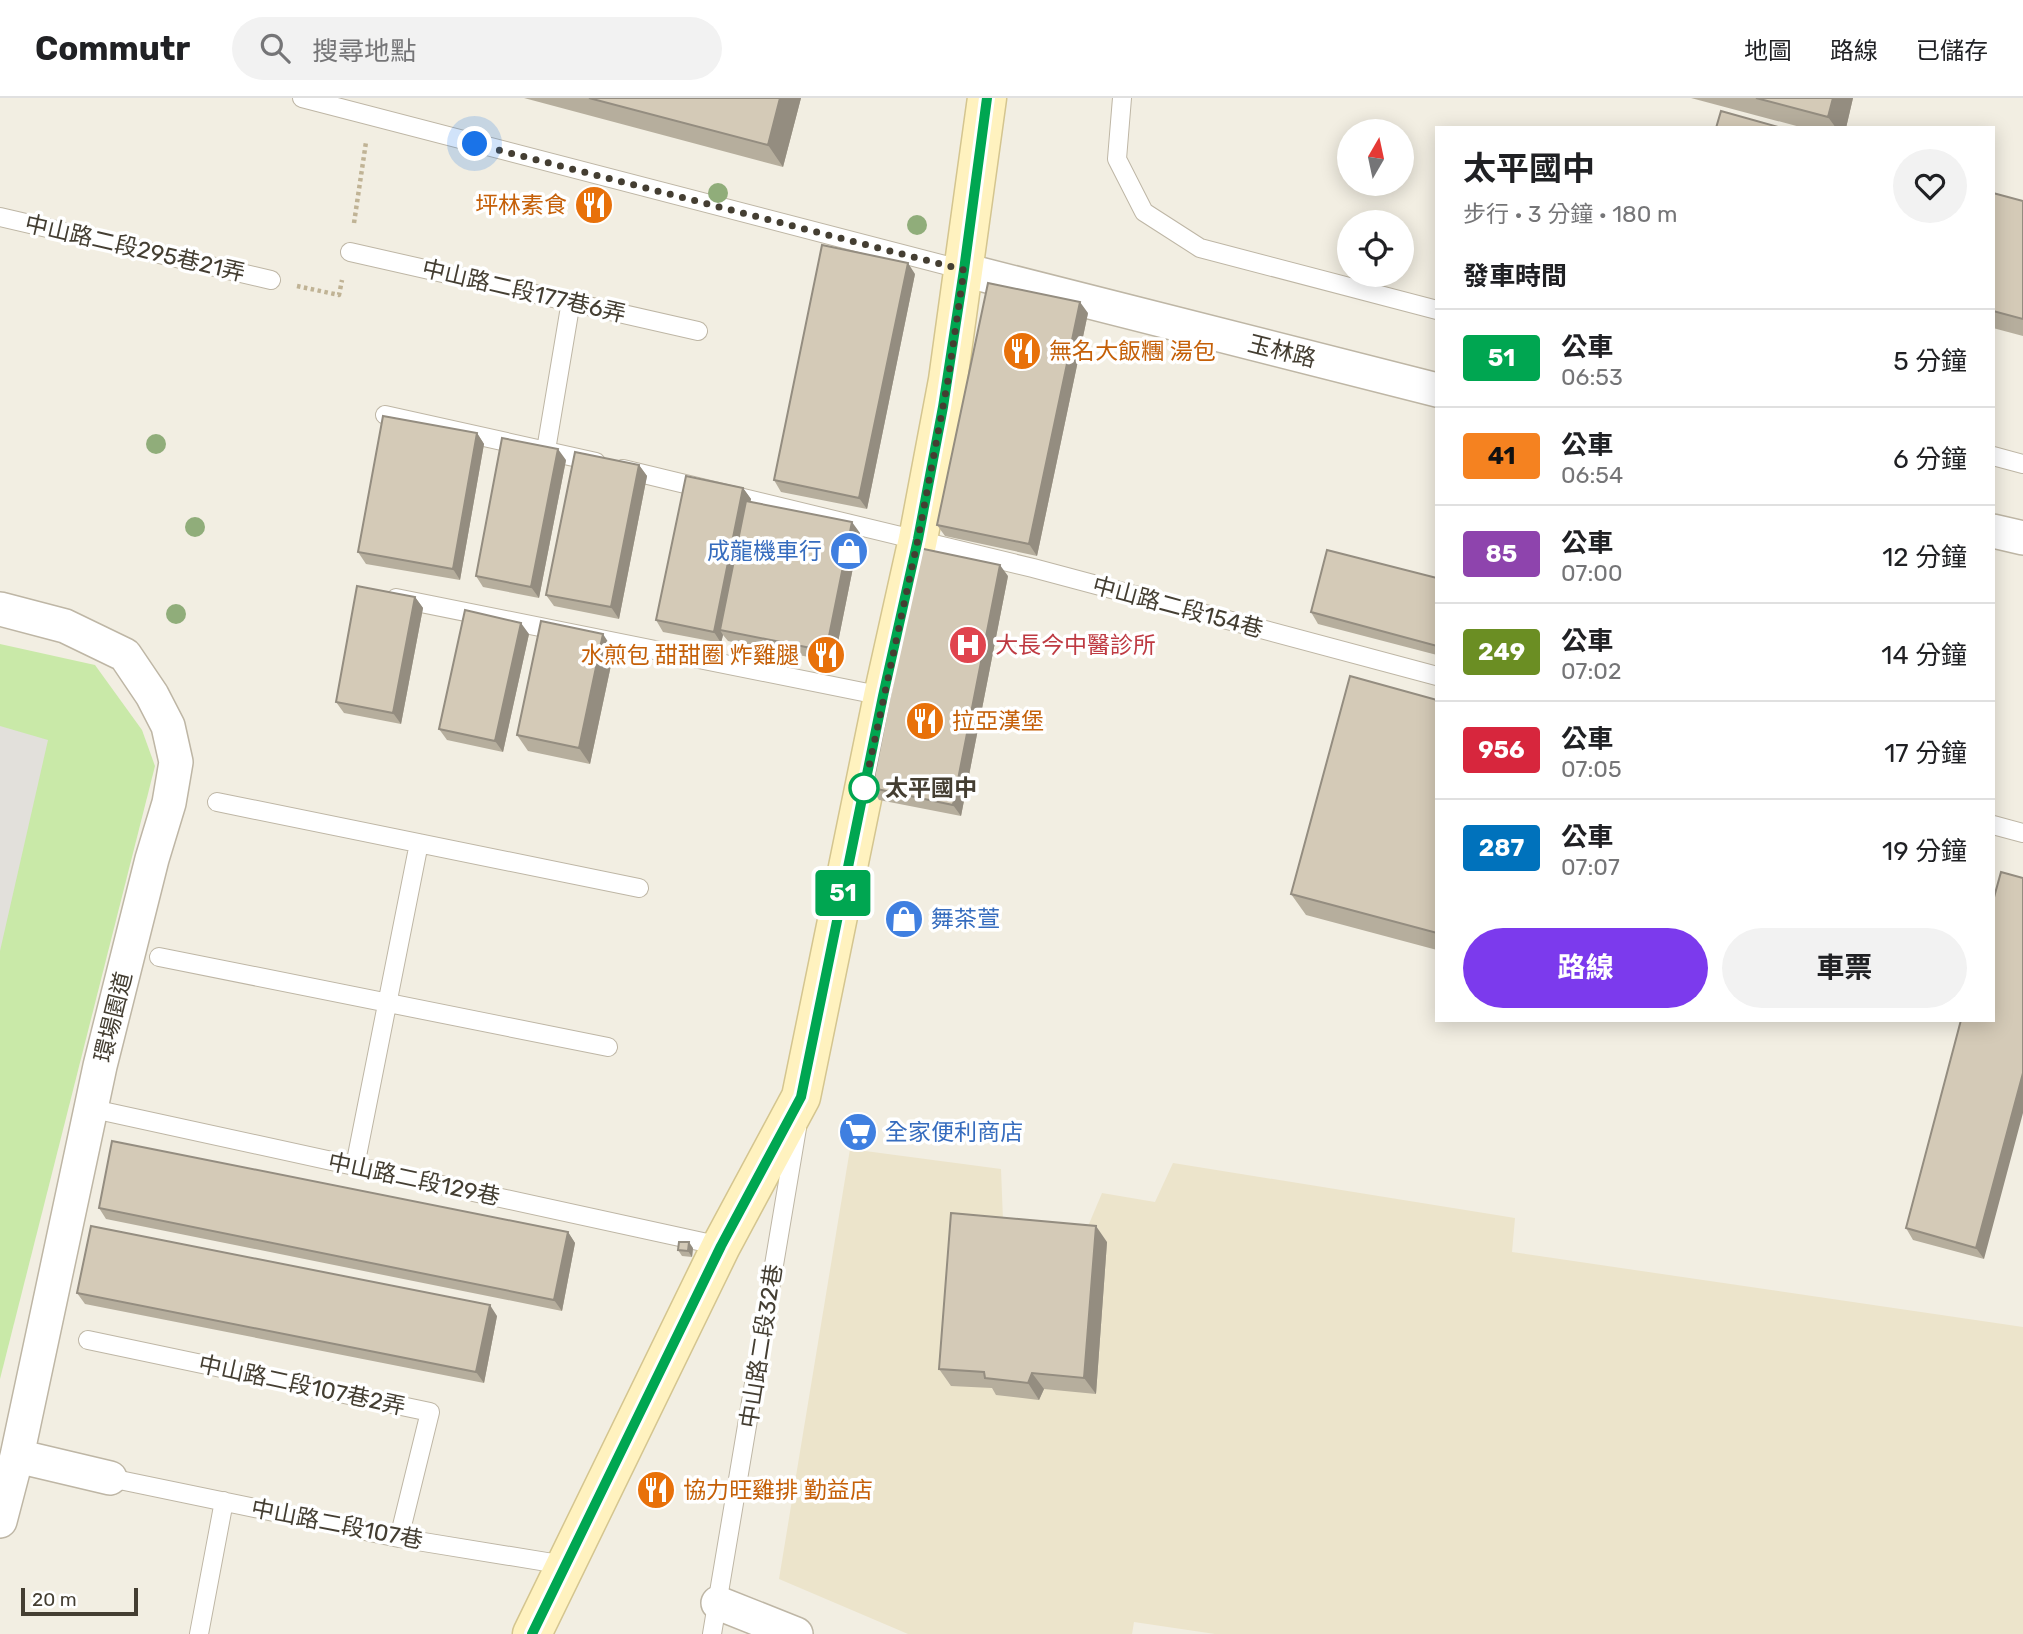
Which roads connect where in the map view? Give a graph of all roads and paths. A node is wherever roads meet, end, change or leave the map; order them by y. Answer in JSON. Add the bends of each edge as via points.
{"nodes":[{"id":1,"x":302,"y":98,"type":"edge"},
{"id":2,"x":988,"y":98,"type":"edge"},
{"id":3,"x":1122,"y":98,"type":"edge"},
{"id":4,"x":0,"y":217,"type":"edge"},
{"id":5,"x":349,"y":252,"type":"dead end"},
{"id":6,"x":964,"y":270,"type":"junction"},
{"id":7,"x":271,"y":280,"type":"dead end"},
{"id":8,"x":571,"y":301,"type":"junction"},
{"id":9,"x":1435,"y":309,"type":"edge"},
{"id":10,"x":698,"y":331,"type":"dead end"},
{"id":11,"x":1435,"y":389,"type":"edge"},
{"id":12,"x":385,"y":415,"type":"edge"},
{"id":13,"x":546,"y":450,"type":"junction"},
{"id":14,"x":1995,"y":457,"type":"edge"},
{"id":15,"x":2023,"y":464,"type":"edge"},
{"id":16,"x":1995,"y":531,"type":"edge"},
{"id":17,"x":2023,"y":538,"type":"edge"},
{"id":18,"x":918,"y":539,"type":"junction"},
{"id":19,"x":377,"y":594,"type":"edge"},
{"id":20,"x":0,"y":609,"type":"edge"},
{"id":21,"x":1435,"y":675,"type":"edge"},
{"id":22,"x":883,"y":696,"type":"junction"},
{"id":23,"x":218,"y":802,"type":"dead end"},
{"id":24,"x":1995,"y":826,"type":"edge"},
{"id":25,"x":2023,"y":833,"type":"edge"},
{"id":26,"x":419,"y":843,"type":"junction"},
{"id":27,"x":639,"y":888,"type":"dead end"},
{"id":28,"x":159,"y":957,"type":"dead end"},
{"id":29,"x":386,"y":1002,"type":"junction"},
{"id":30,"x":608,"y":1047,"type":"dead end"},
{"id":31,"x":809,"y":1059,"type":"junction"},
{"id":32,"x":107,"y":1112,"type":"dead end"},
{"id":33,"x":355,"y":1166,"type":"junction"},
{"id":34,"x":721,"y":1246,"type":"junction"},
{"id":35,"x":88,"y":1340,"type":"dead end"},
{"id":36,"x":18,"y":1456,"type":"junction"},
{"id":37,"x":110,"y":1478,"type":"joint"},
{"id":38,"x":224,"y":1501,"type":"junction"},
{"id":39,"x":0,"y":1521,"type":"edge"},
{"id":40,"x":399,"y":1538,"type":"junction"},
{"id":41,"x":565,"y":1565,"type":"junction"},
{"id":42,"x":715,"y":1618,"type":"edge"},
{"id":43,"x":199,"y":1634,"type":"edge"},
{"id":44,"x":532,"y":1634,"type":"edge"},
{"id":45,"x":796,"y":1634,"type":"edge"}],
"edges":[{"from":1,"to":6,"type":"lane"},
{"from":2,"to":6,"type":"main road"},
{"from":3,"to":9,"type":"lane","via":[[1117,159],[1144,212],[1200,248]]},
{"from":4,"to":7,"type":"lane","name":"中山路二段295巷21弄"},
{"from":5,"to":8,"type":"lane","name":"中山路二段177巷6弄"},
{"from":6,"to":11,"type":"street","name":"玉林路"},
{"from":6,"to":18,"type":"main road"},
{"from":8,"to":10,"type":"lane","name":"中山路二段177巷6弄"},
{"from":8,"to":13,"type":"lane"},
{"from":12,"to":13,"type":"lane","name":"中山路二段154巷"},
{"from":13,"to":18,"type":"lane","name":"中山路二段154巷"},
{"from":14,"to":15,"type":"lane"},
{"from":16,"to":17,"type":"street"},
{"from":18,"to":21,"type":"lane","name":"中山路二段154巷"},
{"from":18,"to":22,"type":"main road"},
{"from":19,"to":22,"type":"lane"},
{"from":20,"to":36,"type":"street","name":"環場園道","via":[[65,626],[125,655],[168,726],[176,762],[100,1066]]},
{"from":22,"to":31,"type":"main road"},
{"from":23,"to":26,"type":"lane"},
{"from":24,"to":25,"type":"lane"},
{"from":26,"to":27,"type":"lane"},
{"from":26,"to":29,"type":"lane"},
{"from":28,"to":29,"type":"lane"},
{"from":29,"to":30,"type":"lane"},
{"from":29,"to":33,"type":"lane"},
{"from":31,"to":34,"type":"main road","via":[[801,1097]]},
{"from":31,"to":42,"type":"lane","name":"中山路二段32巷"},
{"from":32,"to":33,"type":"lane","name":"中山路二段129巷"},
{"from":33,"to":34,"type":"lane","name":"中山路二段129巷"},
{"from":34,"to":41,"type":"main road"},
{"from":35,"to":40,"type":"lane","name":"中山路二段107巷2弄","via":[[430,1412]]},
{"from":36,"to":37,"type":"street"},
{"from":36,"to":39,"type":"street","name":"環場園道"},
{"from":37,"to":38,"type":"lane","name":"中山路二段107巷"},
{"from":38,"to":40,"type":"lane","name":"中山路二段107巷"},
{"from":38,"to":43,"type":"lane"},
{"from":40,"to":41,"type":"lane","name":"中山路二段107巷"},
{"from":41,"to":44,"type":"main road"},
{"from":42,"to":45,"type":"street"}]}
